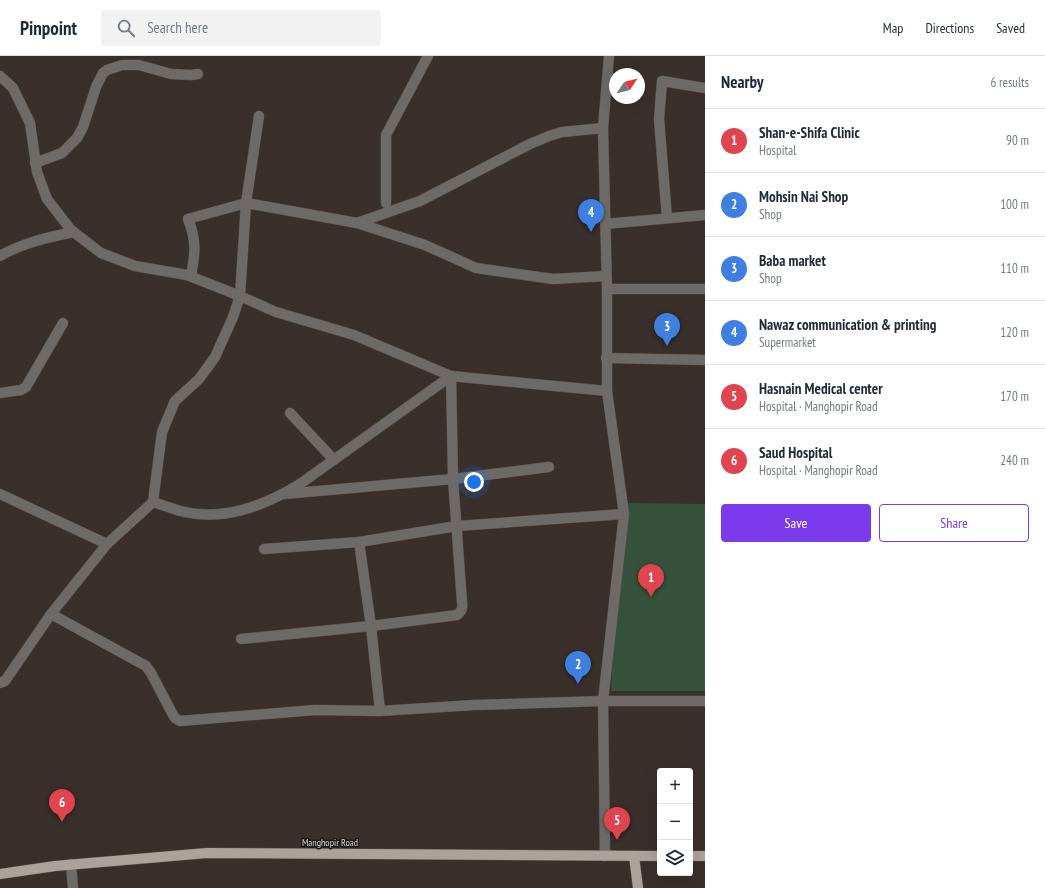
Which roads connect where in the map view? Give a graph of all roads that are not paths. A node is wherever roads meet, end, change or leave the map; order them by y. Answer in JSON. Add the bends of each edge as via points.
{"nodes":[{"id":1,"x":428,"y":56,"type":"edge"},
{"id":2,"x":609,"y":56,"type":"edge"},
{"id":3,"x":198,"y":74,"type":"dead end"},
{"id":4,"x":0,"y":76,"type":"edge"},
{"id":5,"x":705,"y":88,"type":"edge"},
{"id":6,"x":259,"y":116,"type":"dead end"},
{"id":7,"x":603,"y":128,"type":"junction"},
{"id":8,"x":35,"y":163,"type":"junction"},
{"id":9,"x":246,"y":203,"type":"junction"},
{"id":10,"x":386,"y":203,"type":"dead end"},
{"id":11,"x":705,"y":215,"type":"edge"},
{"id":12,"x":667,"y":218,"type":"junction"},
{"id":13,"x":357,"y":223,"type":"junction"},
{"id":14,"x":605,"y":224,"type":"junction"},
{"id":15,"x":74,"y":232,"type":"junction"},
{"id":16,"x":0,"y":256,"type":"edge"},
{"id":17,"x":191,"y":276,"type":"junction"},
{"id":18,"x":606,"y":276,"type":"junction"},
{"id":19,"x":607,"y":289,"type":"junction"},
{"id":20,"x":705,"y":289,"type":"edge"},
{"id":21,"x":240,"y":296,"type":"junction"},
{"id":22,"x":63,"y":323,"type":"dead end"},
{"id":23,"x":606,"y":358,"type":"junction"},
{"id":24,"x":705,"y":360,"type":"edge"},
{"id":25,"x":451,"y":376,"type":"junction"},
{"id":26,"x":607,"y":391,"type":"junction"},
{"id":27,"x":0,"y":393,"type":"edge"},
{"id":28,"x":290,"y":413,"type":"dead end"},
{"id":29,"x":334,"y":460,"type":"junction"},
{"id":30,"x":549,"y":467,"type":"dead end"},
{"id":31,"x":453,"y":479,"type":"junction"},
{"id":32,"x":0,"y":494,"type":"edge"},
{"id":33,"x":282,"y":495,"type":"junction"},
{"id":34,"x":153,"y":502,"type":"junction"},
{"id":35,"x":624,"y":514,"type":"junction"},
{"id":36,"x":457,"y":526,"type":"junction"},
{"id":37,"x":359,"y":542,"type":"junction"},
{"id":38,"x":107,"y":544,"type":"junction"},
{"id":39,"x":264,"y":549,"type":"dead end"},
{"id":40,"x":51,"y":614,"type":"junction"},
{"id":41,"x":371,"y":626,"type":"junction"},
{"id":42,"x":241,"y":640,"type":"dead end"},
{"id":43,"x":0,"y":683,"type":"edge"},
{"id":44,"x":603,"y":700,"type":"junction"},
{"id":45,"x":705,"y":701,"type":"edge"},
{"id":46,"x":380,"y":711,"type":"junction"},
{"id":47,"x":605,"y":856,"type":"junction"},
{"id":48,"x":634,"y":856,"type":"junction"},
{"id":49,"x":657,"y":856,"type":"edge"},
{"id":50,"x":693,"y":856,"type":"edge"},
{"id":51,"x":705,"y":856,"type":"edge"},
{"id":52,"x":71,"y":864,"type":"junction"},
{"id":53,"x":0,"y":874,"type":"edge"},
{"id":54,"x":73,"y":888,"type":"edge"},
{"id":55,"x":638,"y":888,"type":"edge"}],
"edges":[{"from":1,"to":10,"type":"street","via":[[386,135]]},
{"from":2,"to":7,"type":"street"},
{"from":3,"to":8,"type":"street","via":[[171,74],[138,65],[122,65],[107,70],[102,73],[77,138],[62,153]]},
{"from":4,"to":8,"type":"street","via":[[13,88],[30,123]]},
{"from":5,"to":12,"type":"street","via":[[662,81],[659,119]]},
{"from":6,"to":9,"type":"street"},
{"from":7,"to":13,"type":"street","via":[[562,132],[549,136],[420,201]]},
{"from":7,"to":14,"type":"street"},
{"from":8,"to":15,"type":"street","via":[[47,199]]},
{"from":9,"to":13,"type":"street"},
{"from":9,"to":17,"type":"street","via":[[188,219],[195,242]]},
{"from":9,"to":21,"type":"street"},
{"from":11,"to":12,"type":"street"},
{"from":12,"to":14,"type":"street"},
{"from":13,"to":18,"type":"street","via":[[425,245],[476,268],[553,279]]},
{"from":14,"to":18,"type":"street"},
{"from":15,"to":16,"type":"street","via":[[45,239]]},
{"from":15,"to":17,"type":"street","via":[[101,253],[136,266]]},
{"from":17,"to":21,"type":"street"},
{"from":18,"to":19,"type":"street"},
{"from":19,"to":20,"type":"street"},
{"from":19,"to":23,"type":"street"},
{"from":21,"to":25,"type":"street","via":[[276,312],[354,335]]},
{"from":21,"to":34,"type":"street","via":[[215,357],[199,379],[176,401],[162,432]]},
{"from":22,"to":27,"type":"street","via":[[26,387]]},
{"from":23,"to":24,"type":"street"},
{"from":23,"to":26,"type":"street"},
{"from":25,"to":26,"type":"street"},
{"from":25,"to":29,"type":"street"},
{"from":25,"to":31,"type":"street"},
{"from":26,"to":35,"type":"street"},
{"from":28,"to":29,"type":"street"},
{"from":29,"to":33,"type":"street"},
{"from":30,"to":31,"type":"street"},
{"from":31,"to":33,"type":"street"},
{"from":31,"to":36,"type":"street"},
{"from":32,"to":38,"type":"street"},
{"from":33,"to":34,"type":"street","via":[[244,510],[221,514],[197,514]]},
{"from":34,"to":38,"type":"street"},
{"from":35,"to":36,"type":"street"},
{"from":35,"to":44,"type":"street"},
{"from":36,"to":37,"type":"street"},
{"from":36,"to":41,"type":"street","via":[[462,602],[460,613]]},
{"from":37,"to":39,"type":"street"},
{"from":37,"to":41,"type":"street"},
{"from":38,"to":40,"type":"street"},
{"from":40,"to":43,"type":"street","via":[[5,681]]},
{"from":40,"to":46,"type":"street","via":[[146,666],[172,714],[180,721],[315,710]]},
{"from":41,"to":42,"type":"street"},
{"from":41,"to":46,"type":"street"},
{"from":44,"to":45,"type":"street"},
{"from":44,"to":46,"type":"street"},
{"from":44,"to":47,"type":"street"},
{"from":47,"to":48,"type":"main road","name":"Manghopir Road"},
{"from":47,"to":52,"type":"main road","name":"Manghopir Road","via":[[207,853]]},
{"from":48,"to":49,"type":"main road","name":"Manghopir Road"},
{"from":48,"to":55,"type":"main road"},
{"from":50,"to":51,"type":"main road"},
{"from":52,"to":53,"type":"main road","name":"Manghopir Road"},
{"from":52,"to":54,"type":"street"}]}
